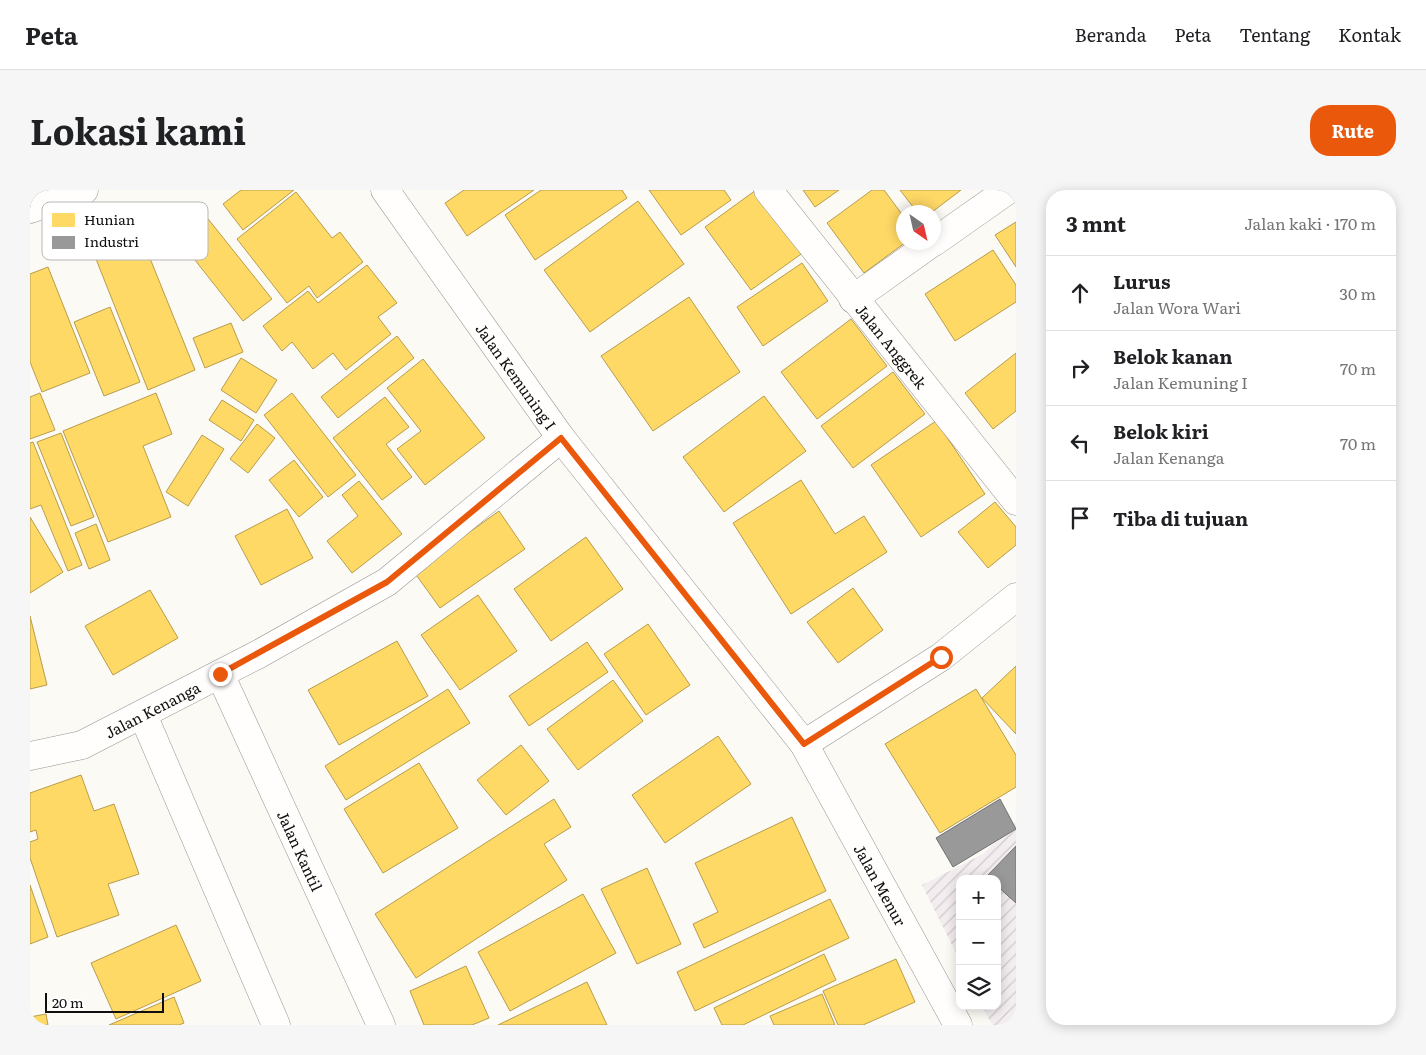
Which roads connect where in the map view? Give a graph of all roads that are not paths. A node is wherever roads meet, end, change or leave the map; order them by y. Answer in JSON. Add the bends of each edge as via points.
{"nodes":[{"id":1,"x":84,"y":190,"type":"edge"},
{"id":2,"x":385,"y":190,"type":"edge"},
{"id":3,"x":768,"y":190,"type":"edge"},
{"id":4,"x":1008,"y":190,"type":"edge"},
{"id":5,"x":50,"y":202,"type":"edge"},
{"id":6,"x":42,"y":205,"type":"edge"},
{"id":7,"x":30,"y":209,"type":"edge"},
{"id":8,"x":941,"y":236,"type":"edge"},
{"id":9,"x":922,"y":250,"type":"edge"},
{"id":10,"x":853,"y":299,"type":"junction"},
{"id":11,"x":561,"y":438,"type":"junction"},
{"id":12,"x":1016,"y":501,"type":"edge"},
{"id":13,"x":1016,"y":597,"type":"edge"},
{"id":14,"x":220,"y":674,"type":"junction"},
{"id":15,"x":143,"y":715,"type":"junction"},
{"id":16,"x":804,"y":744,"type":"junction"},
{"id":17,"x":30,"y":756,"type":"edge"},
{"id":18,"x":276,"y":1025,"type":"edge"},
{"id":19,"x":381,"y":1025,"type":"edge"},
{"id":20,"x":958,"y":1025,"type":"edge"}],
"edges":[{"from":1,"to":5,"type":"street"},
{"from":2,"to":11,"type":"street","name":"Jalan Kemuning I"},
{"from":3,"to":10,"type":"street","name":"Jalan Anggrek"},
{"from":4,"to":8,"type":"street"},
{"from":6,"to":7,"type":"street"},
{"from":9,"to":10,"type":"street"},
{"from":10,"to":12,"type":"street","name":"Jalan Anggrek"},
{"from":11,"to":14,"type":"street","name":"Jalan Kenanga","via":[[387,582]]},
{"from":11,"to":16,"type":"street","name":"Jalan Kemuning I"},
{"from":13,"to":16,"type":"street","via":[[941,657]]},
{"from":14,"to":15,"type":"street","name":"Jalan Kenanga"},
{"from":14,"to":19,"type":"street","name":"Jalan Kantil"},
{"from":15,"to":17,"type":"street","name":"Jalan Kenanga","via":[[82,744]]},
{"from":15,"to":18,"type":"street"},
{"from":16,"to":20,"type":"street","name":"Jalan Menur"}]}
